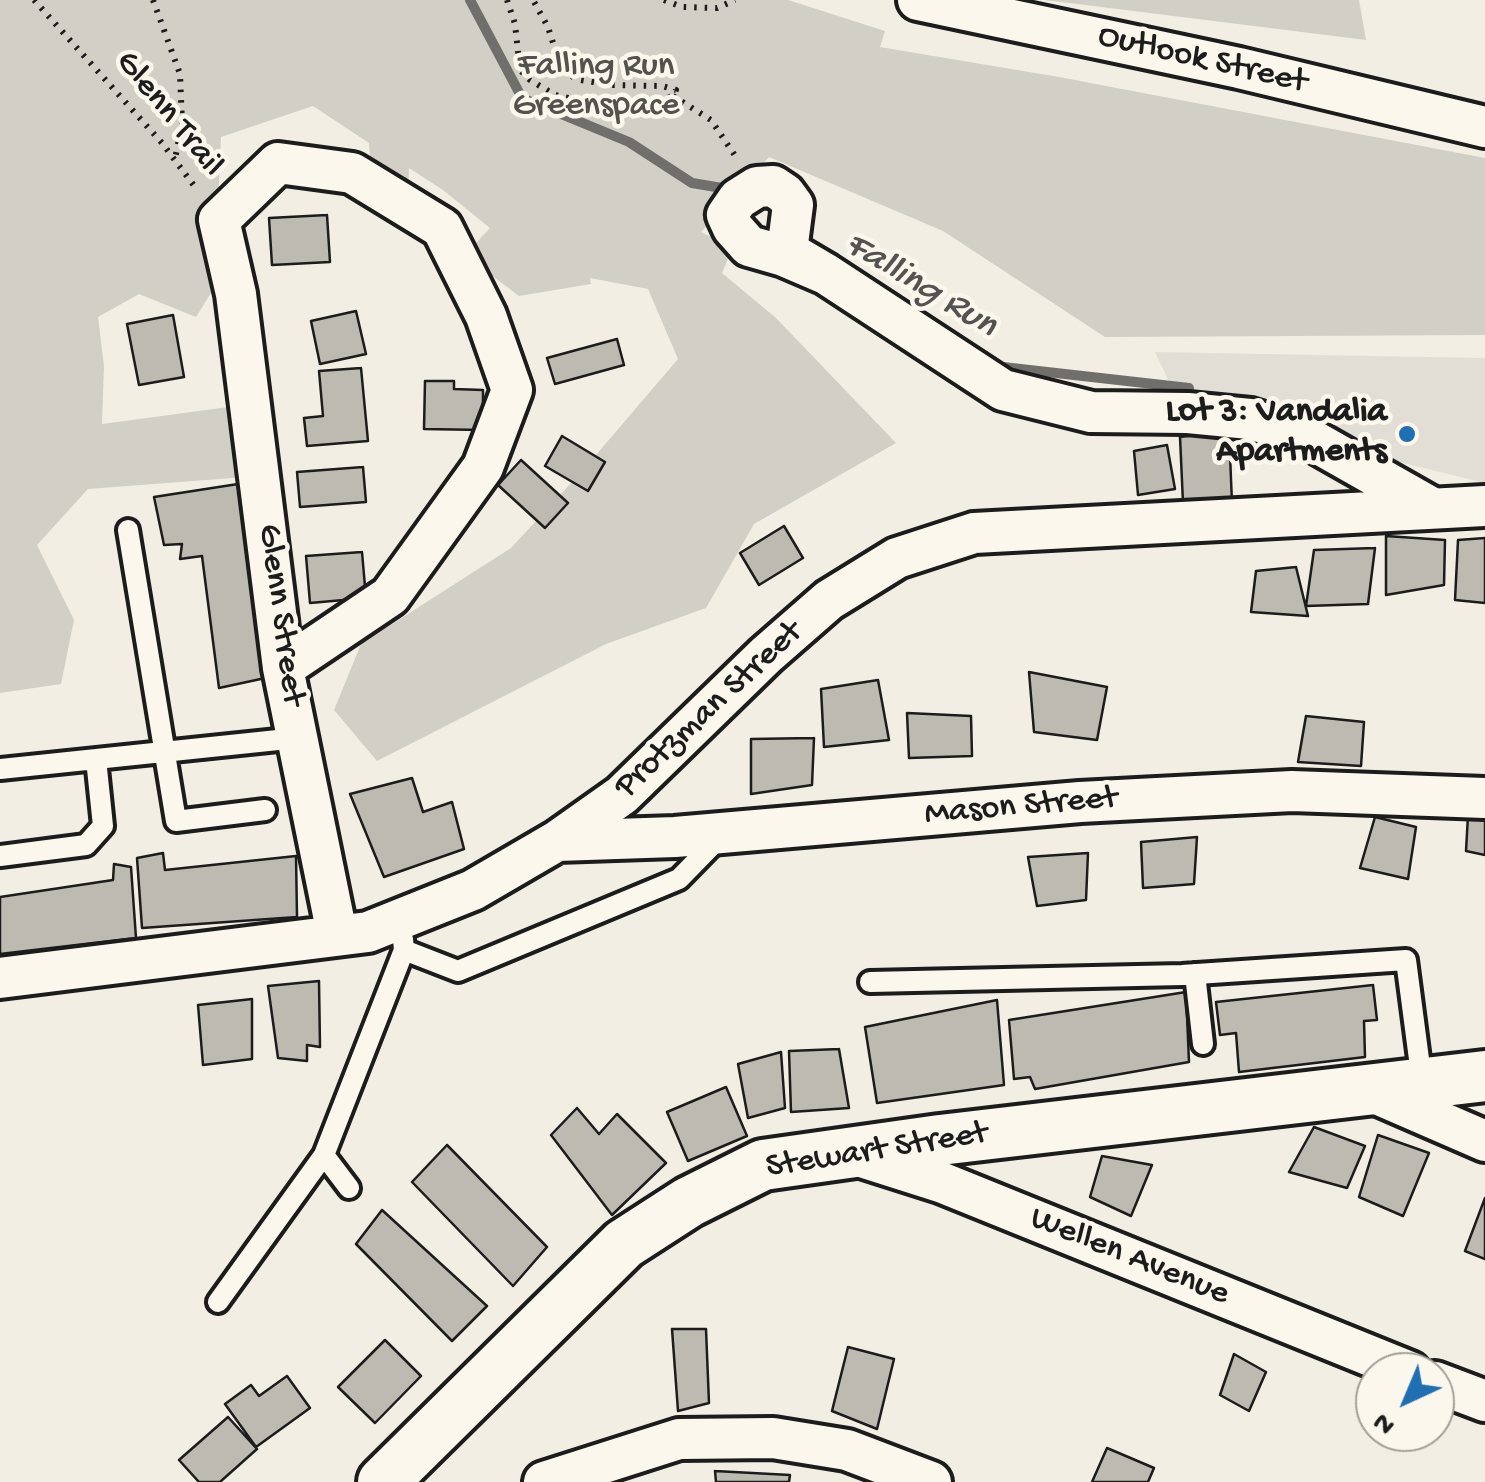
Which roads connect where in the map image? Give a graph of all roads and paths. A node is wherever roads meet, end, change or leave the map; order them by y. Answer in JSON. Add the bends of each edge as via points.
{"nodes":[{"id":1,"x":34,"y":0,"type":"edge"},
{"id":2,"x":153,"y":0,"type":"edge"},
{"id":3,"x":507,"y":0,"type":"edge"},
{"id":4,"x":533,"y":0,"type":"edge"},
{"id":5,"x":664,"y":0,"type":"edge"},
{"id":6,"x":735,"y":0,"type":"edge"},
{"id":7,"x":918,"y":0,"type":"edge"},
{"id":8,"x":673,"y":96,"type":"junction"},
{"id":9,"x":1485,"y":127,"type":"edge"},
{"id":10,"x":175,"y":160,"type":"junction"},
{"id":11,"x":757,"y":187,"type":"joint"},
{"id":12,"x":220,"y":220,"type":"junction"},
{"id":13,"x":1485,"y":506,"type":"edge"},
{"id":14,"x":1432,"y":508,"type":"junction"},
{"id":15,"x":128,"y":530,"type":"dead end"},
{"id":16,"x":283,"y":668,"type":"junction"},
{"id":17,"x":298,"y":738,"type":"junction"},
{"id":18,"x":168,"y":754,"type":"junction"},
{"id":19,"x":96,"y":759,"type":"junction"},
{"id":20,"x":0,"y":769,"type":"edge"},
{"id":21,"x":1485,"y":798,"type":"edge"},
{"id":22,"x":266,"y":810,"type":"dead end"},
{"id":23,"x":724,"y":833,"type":"junction"},
{"id":24,"x":558,"y":842,"type":"junction"},
{"id":25,"x":0,"y":856,"type":"edge"},
{"id":26,"x":403,"y":933,"type":"junction"},
{"id":27,"x":338,"y":934,"type":"junction"},
{"id":28,"x":1195,"y":974,"type":"junction"},
{"id":29,"x":0,"y":978,"type":"edge"},
{"id":30,"x":870,"y":982,"type":"dead end"},
{"id":31,"x":1203,"y":1044,"type":"dead end"},
{"id":32,"x":1485,"y":1076,"type":"edge"},
{"id":33,"x":1422,"y":1082,"type":"junction"},
{"id":34,"x":1363,"y":1088,"type":"junction"},
{"id":35,"x":1485,"y":1141,"type":"edge"},
{"id":36,"x":845,"y":1152,"type":"junction"},
{"id":37,"x":324,"y":1155,"type":"junction"},
{"id":38,"x":349,"y":1188,"type":"dead end"},
{"id":39,"x":218,"y":1302,"type":"dead end"},
{"id":40,"x":1361,"y":1352,"type":"edge"},
{"id":41,"x":1455,"y":1390,"type":"edge"},
{"id":42,"x":1485,"y":1401,"type":"edge"},
{"id":43,"x":383,"y":1482,"type":"edge"},
{"id":44,"x":544,"y":1482,"type":"edge"},
{"id":45,"x":932,"y":1482,"type":"edge"}],
"edges":[{"from":1,"to":10,"type":"path","name":"Glenn Trail"},
{"from":2,"to":10,"type":"path","via":[[180,74]]},
{"from":3,"to":8,"type":"path","via":[[520,70],[555,95],[635,108]]},
{"from":4,"to":8,"type":"path","via":[[559,62],[575,79],[662,86],[676,90]]},
{"from":5,"to":6,"type":"path","via":[[717,8]]},
{"from":7,"to":9,"type":"street","name":"Outlook Street"},
{"from":8,"to":11,"type":"path","via":[[711,120]]},
{"from":10,"to":12,"type":"path","name":"Glenn Trail"},
{"from":11,"to":14,"type":"street","via":[[727,215],[749,246],[826,274],[1003,390],[1091,412],[1250,419],[1305,436]]},
{"from":12,"to":16,"type":"street","name":"Glenn Street","via":[[236,294]]},
{"from":12,"to":16,"type":"street","via":[[278,163],[352,173],[442,228],[486,316],[512,390],[483,467],[390,596]]},
{"from":13,"to":14,"type":"street","name":"Protzman Street"},
{"from":14,"to":24,"type":"street","name":"Protzman Street","via":[[974,533],[897,558],[829,600],[622,796]]},
{"from":15,"to":18,"type":"lane"},
{"from":16,"to":17,"type":"street","name":"Glenn Street"},
{"from":17,"to":18,"type":"lane"},
{"from":17,"to":27,"type":"street","name":"Glenn Street"},
{"from":18,"to":19,"type":"lane"},
{"from":18,"to":22,"type":"lane","via":[[176,821]]},
{"from":19,"to":20,"type":"lane"},
{"from":19,"to":25,"type":"lane","via":[[103,826],[86,845]]},
{"from":21,"to":23,"type":"street","name":"Mason Street","via":[[1292,791]]},
{"from":23,"to":24,"type":"street","name":"Mason Street"},
{"from":23,"to":26,"type":"lane","via":[[678,879],[458,971]]},
{"from":24,"to":26,"type":"street","name":"Protzman Street"},
{"from":26,"to":27,"type":"street","name":"Protzman Street"},
{"from":26,"to":37,"type":"lane"},
{"from":27,"to":29,"type":"street","name":"Protzman Street"},
{"from":28,"to":30,"type":"lane"},
{"from":28,"to":31,"type":"lane"},
{"from":28,"to":33,"type":"lane","via":[[1406,960]]},
{"from":32,"to":33,"type":"street","name":"Stewart Street"},
{"from":33,"to":34,"type":"street","name":"Stewart Street"},
{"from":34,"to":35,"type":"street"},
{"from":34,"to":36,"type":"street","name":"Stewart Street"},
{"from":36,"to":40,"type":"street","name":"Wellen Avenue","via":[[943,1183]]},
{"from":36,"to":43,"type":"street","name":"Stewart Street","via":[[762,1166],[624,1244]]},
{"from":37,"to":38,"type":"lane"},
{"from":37,"to":39,"type":"lane"},
{"from":41,"to":42,"type":"street"},
{"from":44,"to":45,"type":"street","via":[[679,1439],[754,1438],[847,1450]]}]}
